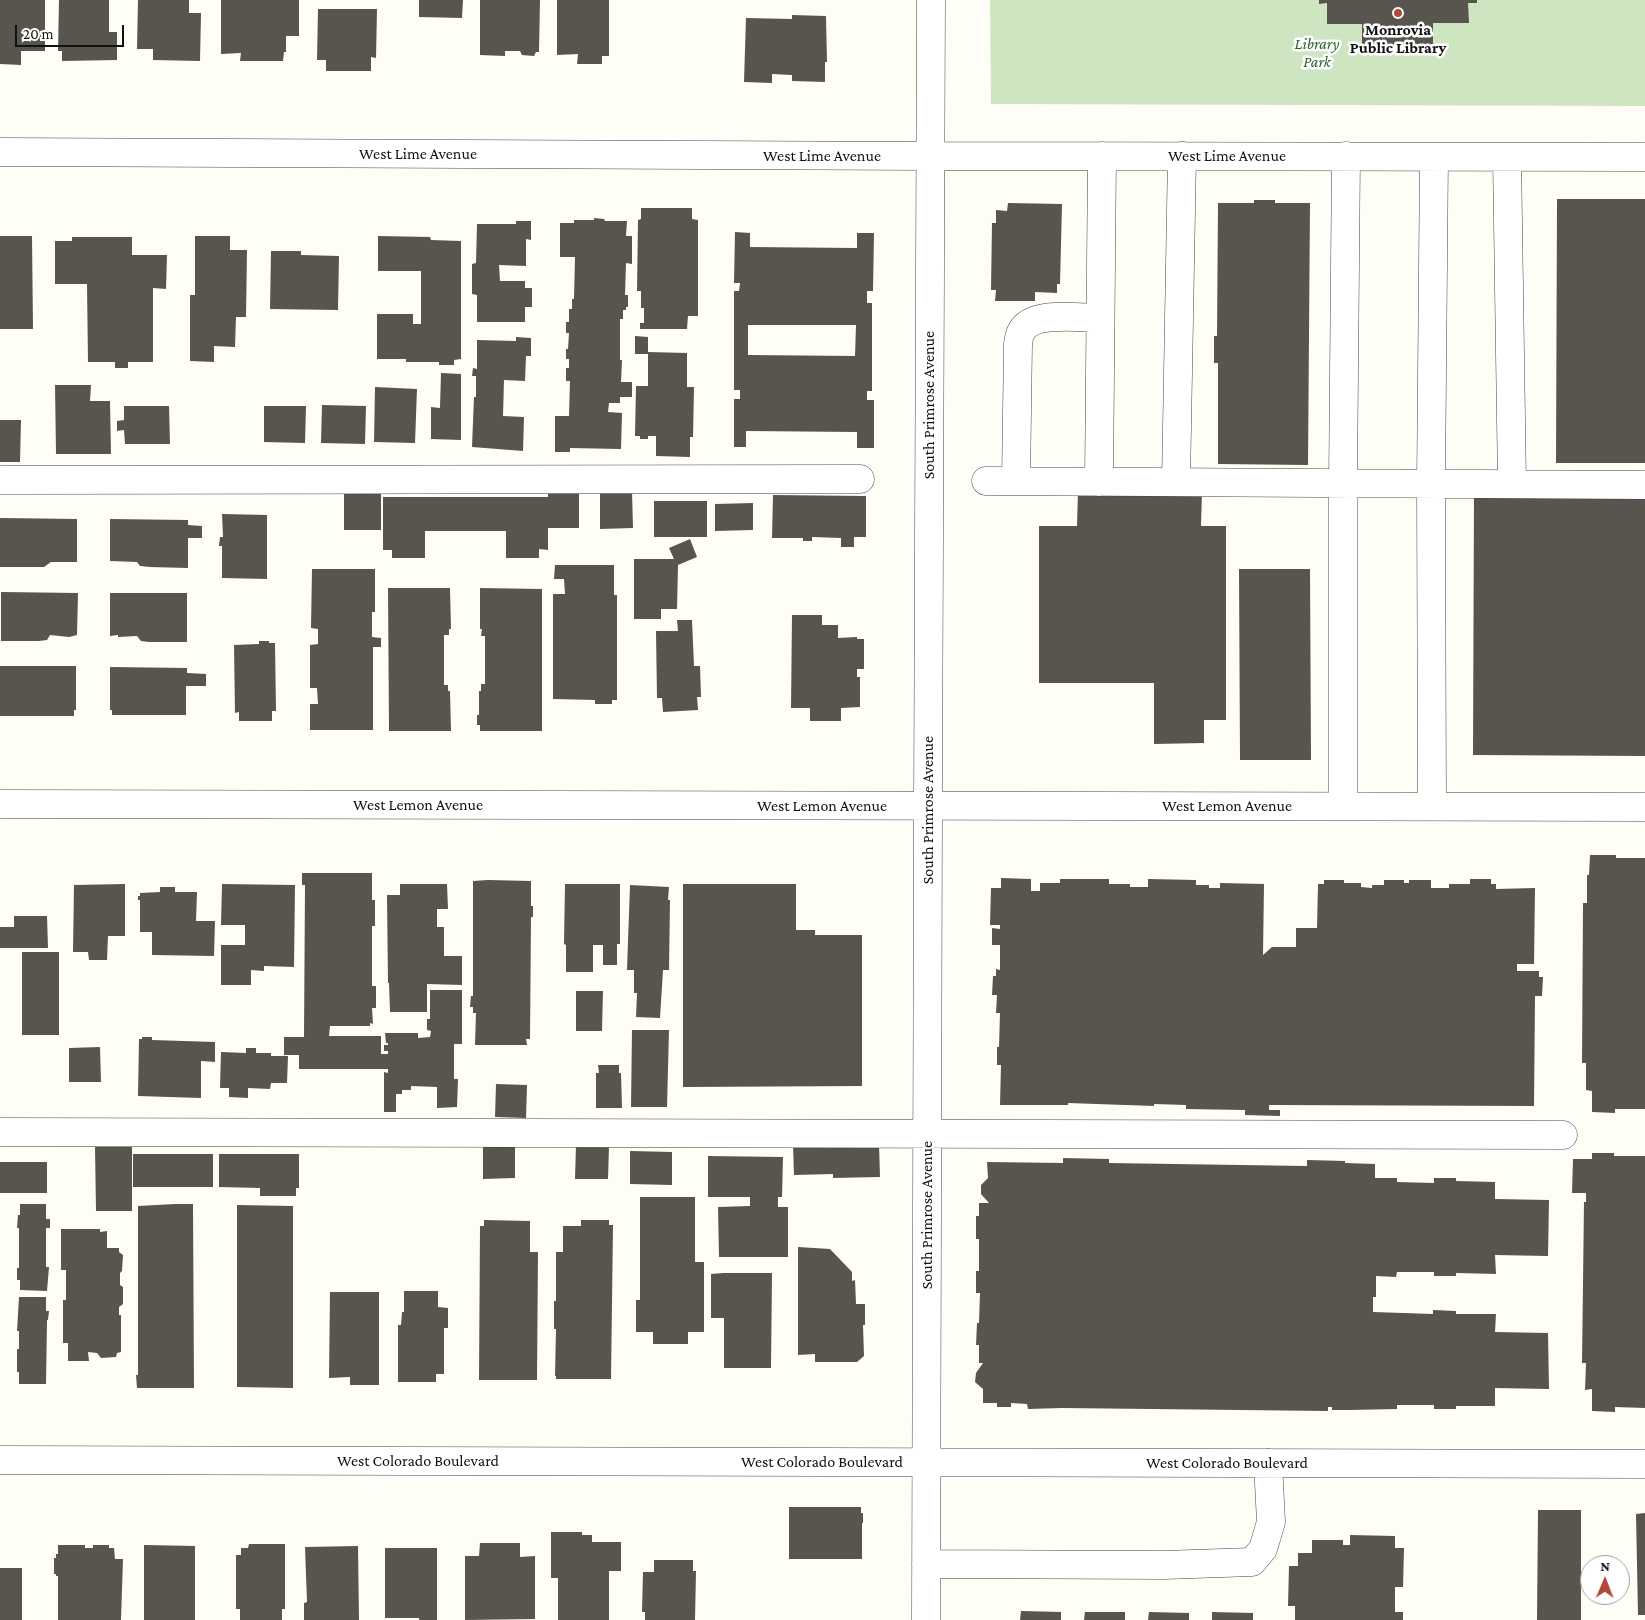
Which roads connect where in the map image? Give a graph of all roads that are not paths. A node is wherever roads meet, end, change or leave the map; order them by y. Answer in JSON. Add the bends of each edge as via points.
{"nodes":[{"id":1,"x":931,"y":0,"type":"edge"},
{"id":2,"x":0,"y":152,"type":"edge"},
{"id":3,"x":930,"y":156,"type":"junction"},
{"id":4,"x":1102,"y":156,"type":"junction"},
{"id":5,"x":1182,"y":156,"type":"junction"},
{"id":6,"x":1346,"y":156,"type":"junction"},
{"id":7,"x":1434,"y":157,"type":"junction"},
{"id":8,"x":1507,"y":157,"type":"junction"},
{"id":9,"x":1645,"y":157,"type":"edge"},
{"id":10,"x":1100,"y":318,"type":"junction"},
{"id":11,"x":860,"y":479,"type":"dead end"},
{"id":12,"x":0,"y":480,"type":"edge"},
{"id":13,"x":986,"y":481,"type":"dead end"},
{"id":14,"x":1016,"y":481,"type":"junction"},
{"id":15,"x":1099,"y":482,"type":"junction"},
{"id":16,"x":1176,"y":482,"type":"junction"},
{"id":17,"x":1343,"y":482,"type":"junction"},
{"id":18,"x":1431,"y":483,"type":"junction"},
{"id":19,"x":1512,"y":484,"type":"junction"},
{"id":20,"x":1645,"y":485,"type":"edge"},
{"id":21,"x":0,"y":804,"type":"edge"},
{"id":22,"x":928,"y":806,"type":"junction"},
{"id":23,"x":1343,"y":806,"type":"junction"},
{"id":24,"x":1432,"y":806,"type":"junction"},
{"id":25,"x":1645,"y":806,"type":"edge"},
{"id":26,"x":0,"y":1132,"type":"edge"},
{"id":27,"x":927,"y":1134,"type":"junction"},
{"id":28,"x":1563,"y":1135,"type":"dead end"},
{"id":29,"x":0,"y":1460,"type":"edge"},
{"id":30,"x":926,"y":1463,"type":"junction"},
{"id":31,"x":1268,"y":1463,"type":"junction"},
{"id":32,"x":1645,"y":1464,"type":"edge"},
{"id":33,"x":926,"y":1564,"type":"junction"},
{"id":34,"x":926,"y":1620,"type":"edge"}],
"edges":[{"from":1,"to":3,"type":"street","name":"South Primrose Avenue"},
{"from":2,"to":3,"type":"street","name":"West Lime Avenue"},
{"from":3,"to":4,"type":"street","name":"West Lime Avenue"},
{"from":3,"to":22,"type":"street","name":"South Primrose Avenue"},
{"from":4,"to":5,"type":"street","name":"West Lime Avenue"},
{"from":4,"to":10,"type":"street"},
{"from":5,"to":6,"type":"street","name":"West Lime Avenue"},
{"from":5,"to":16,"type":"street"},
{"from":6,"to":7,"type":"street","name":"West Lime Avenue"},
{"from":6,"to":17,"type":"street"},
{"from":7,"to":8,"type":"street","name":"West Lime Avenue"},
{"from":7,"to":18,"type":"street"},
{"from":8,"to":9,"type":"street","name":"West Lime Avenue"},
{"from":8,"to":19,"type":"street"},
{"from":10,"to":14,"type":"street","via":[[1042,317],[1029,323],[1021,332],[1018,344]]},
{"from":10,"to":15,"type":"street"},
{"from":11,"to":12,"type":"street"},
{"from":13,"to":14,"type":"street"},
{"from":14,"to":15,"type":"street"},
{"from":15,"to":16,"type":"street"},
{"from":16,"to":17,"type":"street"},
{"from":17,"to":18,"type":"street"},
{"from":17,"to":23,"type":"street"},
{"from":18,"to":19,"type":"street"},
{"from":18,"to":24,"type":"street"},
{"from":19,"to":20,"type":"street"},
{"from":21,"to":22,"type":"street","name":"West Lemon Avenue"},
{"from":22,"to":23,"type":"street","name":"West Lemon Avenue"},
{"from":22,"to":27,"type":"street","name":"South Primrose Avenue"},
{"from":23,"to":24,"type":"street","name":"West Lemon Avenue"},
{"from":24,"to":25,"type":"street","name":"West Lemon Avenue"},
{"from":26,"to":27,"type":"street"},
{"from":27,"to":28,"type":"street"},
{"from":27,"to":30,"type":"street","name":"South Primrose Avenue"},
{"from":29,"to":30,"type":"street","name":"West Colorado Boulevard"},
{"from":30,"to":31,"type":"street","name":"West Colorado Boulevard"},
{"from":30,"to":33,"type":"street","name":"South Primrose Avenue"},
{"from":31,"to":32,"type":"street","name":"West Colorado Boulevard"},
{"from":31,"to":33,"type":"street","via":[[1271,1522],[1263,1549],[1252,1562],[1164,1566]]},
{"from":33,"to":34,"type":"street","name":"South Primrose Avenue"}]}
